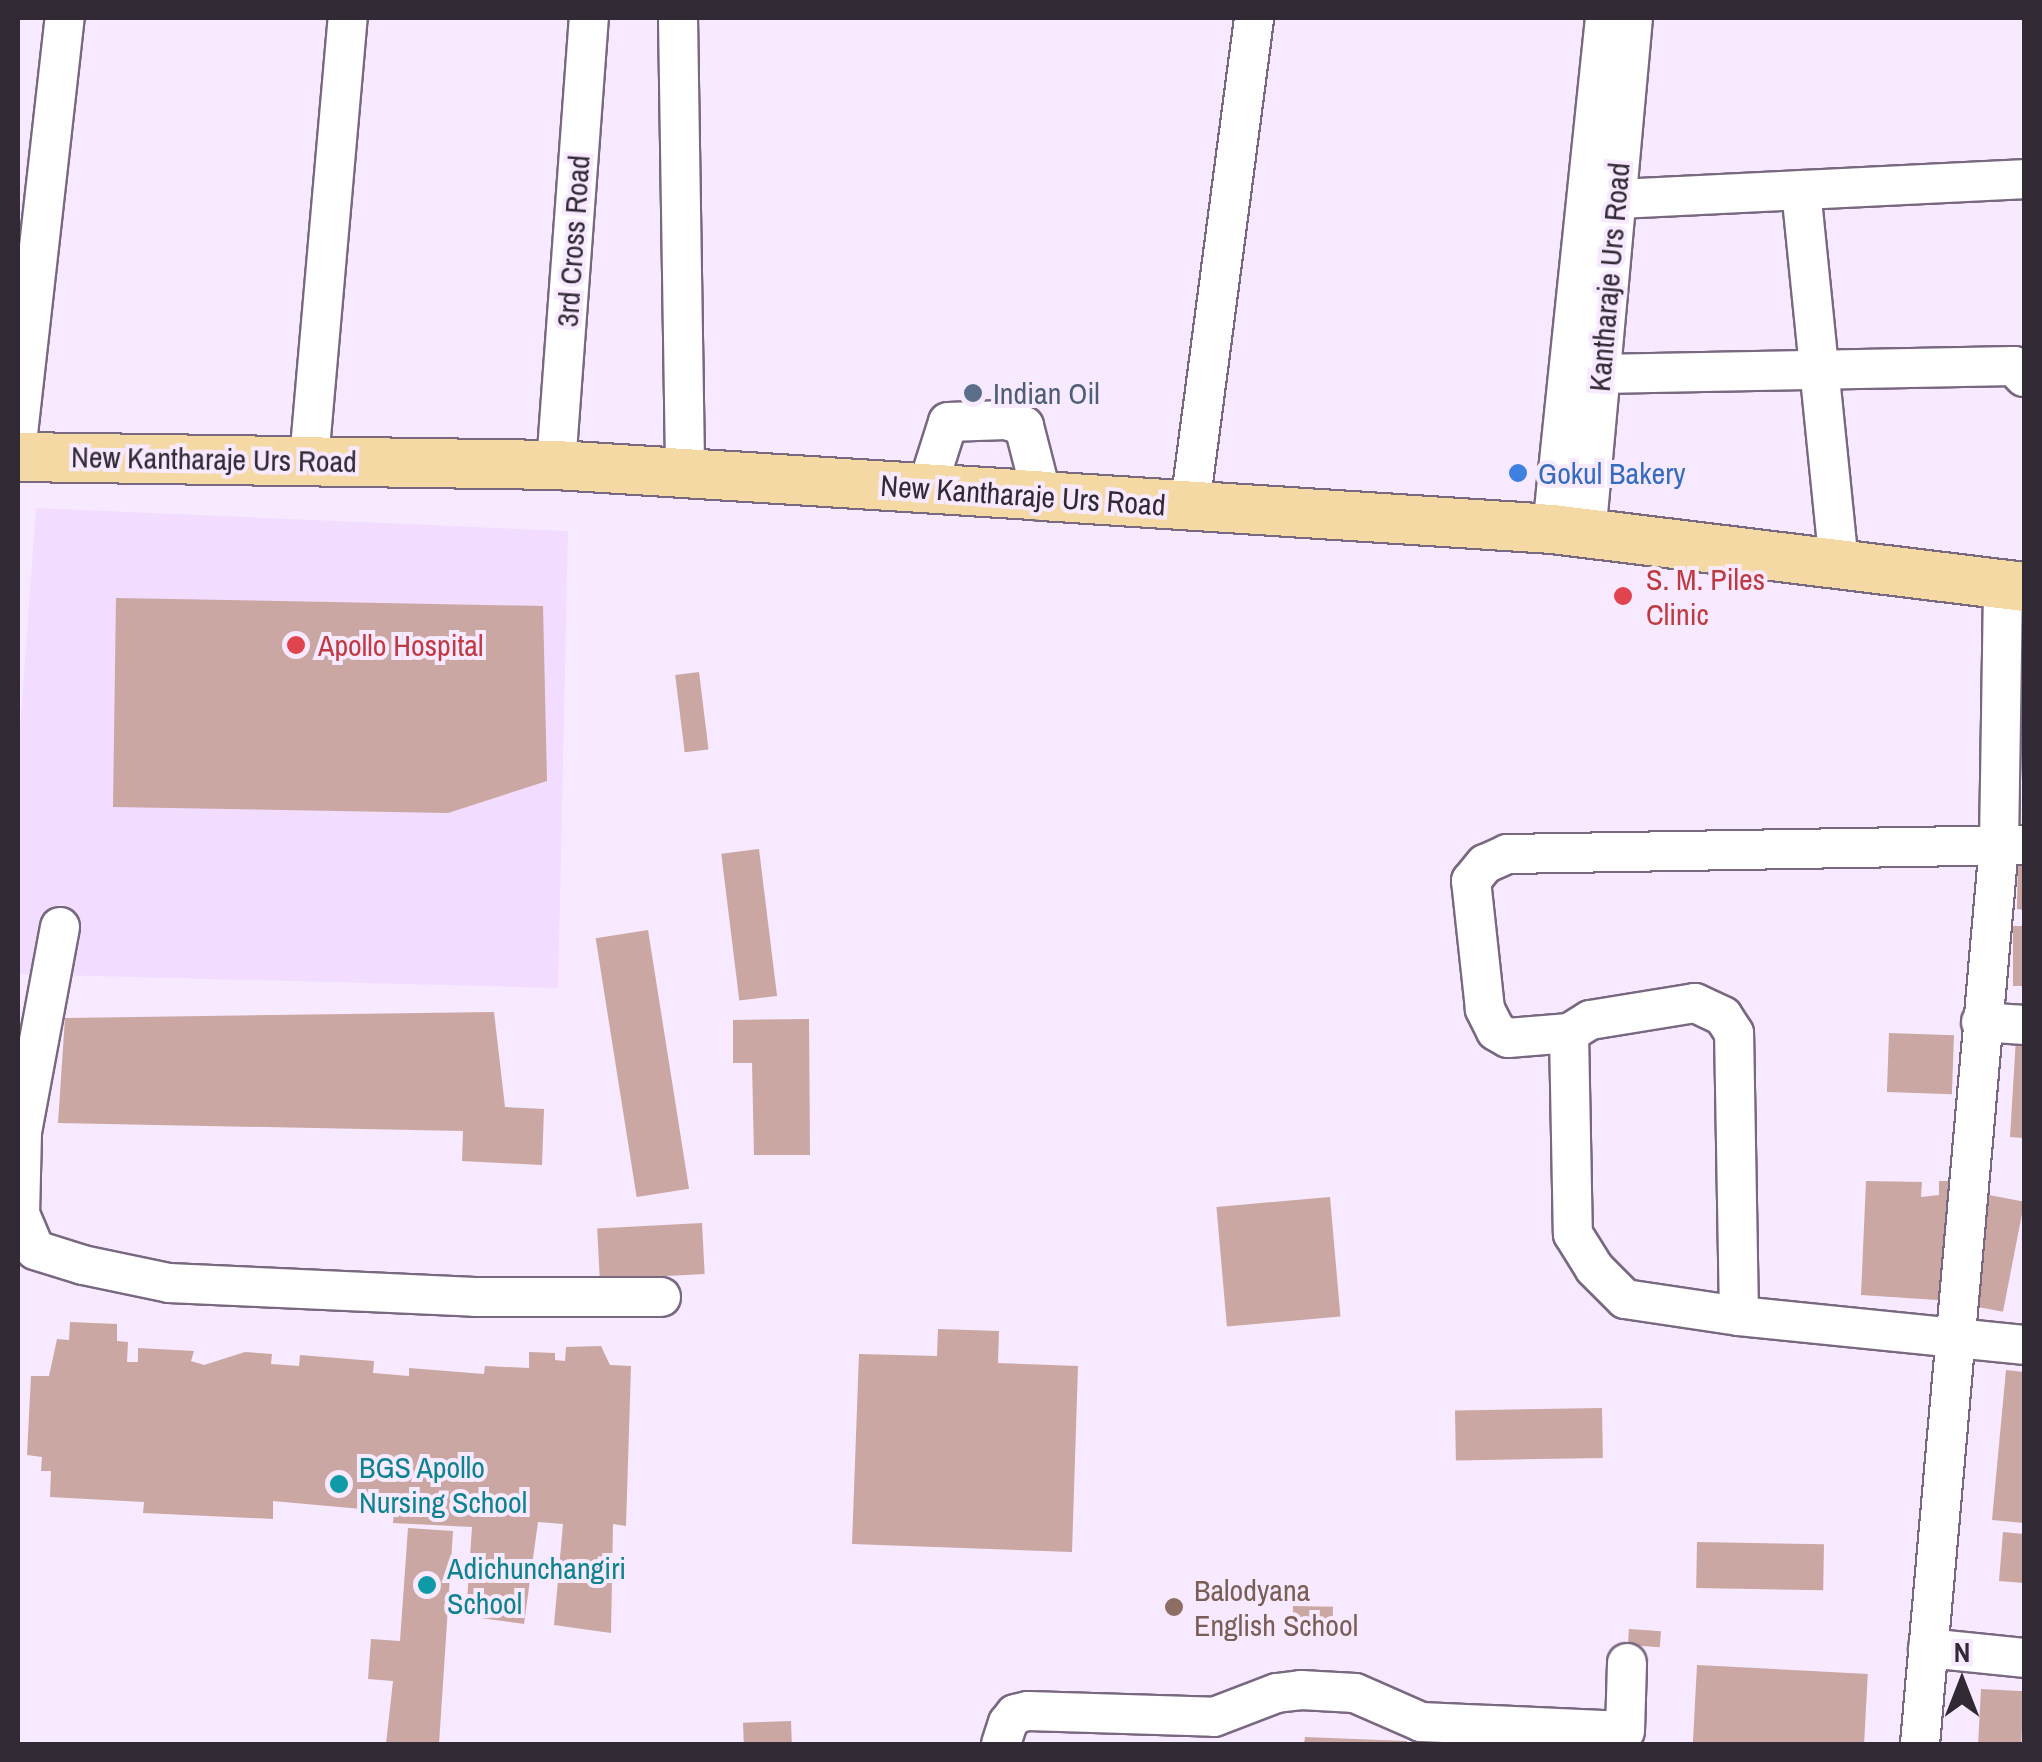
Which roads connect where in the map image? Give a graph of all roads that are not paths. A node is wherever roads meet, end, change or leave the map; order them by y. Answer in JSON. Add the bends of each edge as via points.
{"nodes":[{"id":1,"x":65,"y":18,"type":"edge"},
{"id":2,"x":348,"y":18,"type":"edge"},
{"id":3,"x":589,"y":18,"type":"edge"},
{"id":4,"x":678,"y":18,"type":"edge"},
{"id":5,"x":1254,"y":18,"type":"edge"},
{"id":6,"x":1605,"y":18,"type":"edge"},
{"id":7,"x":1633,"y":18,"type":"edge"},
{"id":8,"x":2024,"y":178,"type":"edge"},
{"id":9,"x":1801,"y":190,"type":"junction"},
{"id":10,"x":1616,"y":199,"type":"junction"},
{"id":11,"x":1822,"y":370,"type":"junction"},
{"id":12,"x":1600,"y":374,"type":"junction"},
{"id":13,"x":2024,"y":377,"type":"edge"},
{"id":14,"x":18,"y":434,"type":"edge"},
{"id":15,"x":18,"y":457,"type":"edge"},
{"id":16,"x":310,"y":460,"type":"junction"},
{"id":17,"x":556,"y":465,"type":"junction"},
{"id":18,"x":685,"y":473,"type":"junction"},
{"id":19,"x":927,"y":488,"type":"junction"},
{"id":20,"x":1042,"y":496,"type":"junction"},
{"id":21,"x":1190,"y":506,"type":"junction"},
{"id":22,"x":1569,"y":533,"type":"junction"},
{"id":23,"x":1839,"y":566,"type":"junction"},
{"id":24,"x":2014,"y":586,"type":"edge"},
{"id":25,"x":2011,"y":845,"type":"edge"},
{"id":26,"x":60,"y":927,"type":"dead end"},
{"id":27,"x":1980,"y":1022,"type":"junction"},
{"id":28,"x":2024,"y":1026,"type":"edge"},
{"id":29,"x":1568,"y":1033,"type":"junction"},
{"id":30,"x":25,"y":1064,"type":"edge"},
{"id":31,"x":661,"y":1297,"type":"dead end"},
{"id":32,"x":1739,"y":1316,"type":"junction"},
{"id":33,"x":1954,"y":1337,"type":"junction"},
{"id":34,"x":2024,"y":1344,"type":"edge"},
{"id":35,"x":1928,"y":1648,"type":"junction"},
{"id":36,"x":2024,"y":1658,"type":"edge"},
{"id":37,"x":1627,"y":1663,"type":"dead end"},
{"id":38,"x":1625,"y":1738,"type":"edge"},
{"id":39,"x":1001,"y":1744,"type":"edge"},
{"id":40,"x":1920,"y":1744,"type":"edge"}],
"edges":[{"from":1,"to":14,"type":"street"},
{"from":2,"to":16,"type":"street"},
{"from":3,"to":17,"type":"street","name":"3rd Cross Road"},
{"from":4,"to":18,"type":"street"},
{"from":5,"to":21,"type":"street"},
{"from":6,"to":22,"type":"street","name":"Kantharaje Urs Road"},
{"from":7,"to":10,"type":"street","name":"Kantharaje Urs Road"},
{"from":8,"to":9,"type":"street"},
{"from":9,"to":10,"type":"street"},
{"from":9,"to":11,"type":"street"},
{"from":10,"to":12,"type":"street","name":"Kantharaje Urs Road"},
{"from":11,"to":12,"type":"street"},
{"from":11,"to":13,"type":"street","via":[[2014,366]]},
{"from":11,"to":23,"type":"street"},
{"from":12,"to":22,"type":"street","name":"Kantharaje Urs Road"},
{"from":15,"to":16,"type":"main road","name":"New Kantharaje Urs Road"},
{"from":16,"to":17,"type":"main road","name":"New Kantharaje Urs Road"},
{"from":17,"to":18,"type":"main road","name":"New Kantharaje Urs Road"},
{"from":18,"to":19,"type":"main road","name":"New Kantharaje Urs Road"},
{"from":19,"to":20,"type":"main road","name":"New Kantharaje Urs Road"},
{"from":19,"to":20,"type":"street","via":[[948,422],[1006,420],[1024,426]]},
{"from":20,"to":21,"type":"main road","name":"New Kantharaje Urs Road"},
{"from":21,"to":22,"type":"main road","name":"New Kantharaje Urs Road"},
{"from":22,"to":23,"type":"main road","name":"New Kantharaje Urs Road"},
{"from":23,"to":24,"type":"main road","name":"New Kantharaje Urs Road"},
{"from":24,"to":25,"type":"street"},
{"from":25,"to":27,"type":"street"},
{"from":25,"to":29,"type":"street","via":[[1507,854],[1485,864],[1471,881],[1485,1009],[1496,1031],[1508,1038]]},
{"from":26,"to":30,"type":"street"},
{"from":27,"to":28,"type":"street"},
{"from":27,"to":33,"type":"street"},
{"from":29,"to":32,"type":"street","via":[[1574,1234],[1594,1268],[1625,1299]]},
{"from":29,"to":32,"type":"street","via":[[1590,1020],[1695,1003],[1723,1016],[1734,1033]]},
{"from":30,"to":31,"type":"street","via":[[20,1214],[34,1250],[169,1283],[475,1297]]},
{"from":32,"to":33,"type":"street"},
{"from":33,"to":34,"type":"street"},
{"from":33,"to":35,"type":"street"},
{"from":35,"to":36,"type":"street"},
{"from":35,"to":40,"type":"street"},
{"from":37,"to":38,"type":"street"},
{"from":38,"to":39,"type":"street","via":[[1421,1722],[1355,1693],[1301,1690],[1214,1716],[1028,1711],[1015,1714]]}]}
